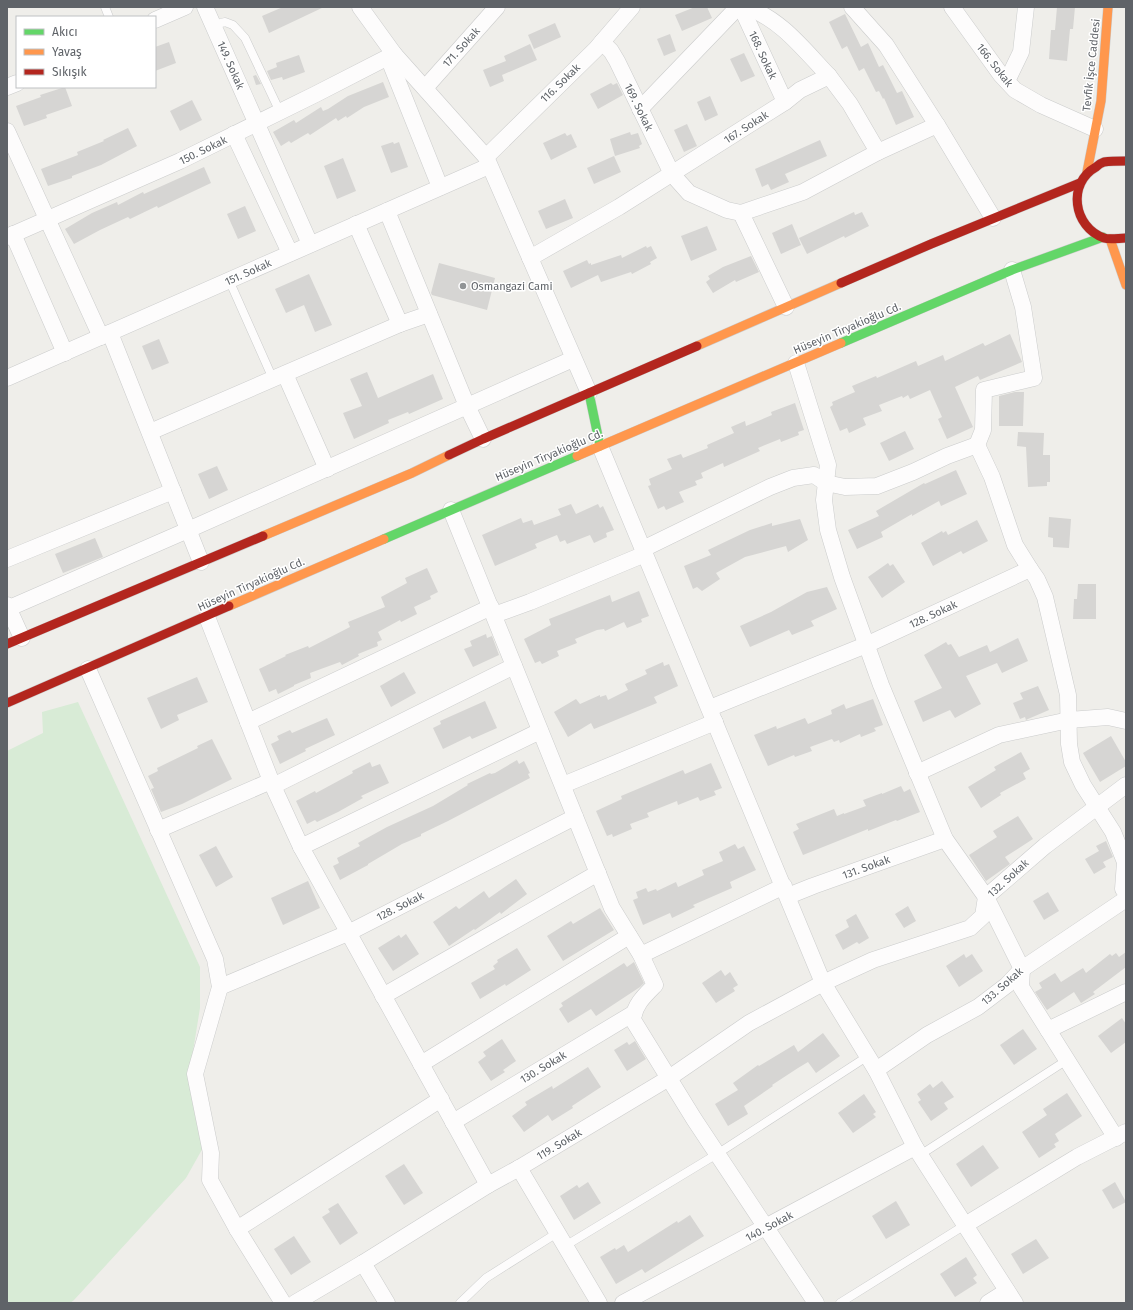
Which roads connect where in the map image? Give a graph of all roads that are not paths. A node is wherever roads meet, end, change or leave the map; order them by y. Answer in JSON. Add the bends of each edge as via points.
{"nodes":[{"id":1,"x":185,"y":7,"type":"edge"},
{"id":2,"x":205,"y":7,"type":"edge"},
{"id":3,"x":360,"y":7,"type":"edge"},
{"id":4,"x":497,"y":7,"type":"edge"},
{"id":5,"x":632,"y":7,"type":"edge"},
{"id":6,"x":739,"y":7,"type":"edge"},
{"id":7,"x":746,"y":7,"type":"edge"},
{"id":8,"x":852,"y":7,"type":"edge"},
{"id":9,"x":952,"y":7,"type":"edge"},
{"id":10,"x":1026,"y":7,"type":"edge"},
{"id":11,"x":1108,"y":7,"type":"edge"},
{"id":12,"x":156,"y":20,"type":"edge"},
{"id":13,"x":213,"y":25,"type":"junction"},
{"id":14,"x":602,"y":42,"type":"junction"},
{"id":15,"x":391,"y":55,"type":"junction"},
{"id":16,"x":829,"y":76,"type":"junction"},
{"id":17,"x":1007,"y":81,"type":"junction"},
{"id":18,"x":425,"y":88,"type":"junction"},
{"id":19,"x":785,"y":102,"type":"junction"},
{"id":20,"x":640,"y":109,"type":"junction"},
{"id":21,"x":280,"y":112,"type":"junction"},
{"id":22,"x":257,"y":123,"type":"junction"},
{"id":23,"x":937,"y":125,"type":"junction"},
{"id":24,"x":1095,"y":129,"type":"junction"},
{"id":25,"x":7,"y":131,"type":"edge"},
{"id":26,"x":234,"y":134,"type":"junction"},
{"id":27,"x":878,"y":152,"type":"junction"},
{"id":28,"x":488,"y":161,"type":"junction"},
{"id":29,"x":1126,"y":161,"type":"edge"},
{"id":30,"x":1087,"y":172,"type":"junction"},
{"id":31,"x":672,"y":174,"type":"junction"},
{"id":32,"x":1080,"y":183,"type":"junction"},
{"id":33,"x":440,"y":187,"type":"junction"},
{"id":34,"x":387,"y":211,"type":"junction"},
{"id":35,"x":741,"y":214,"type":"junction"},
{"id":36,"x":993,"y":218,"type":"junction"},
{"id":37,"x":47,"y":219,"type":"junction"},
{"id":38,"x":356,"y":224,"type":"junction"},
{"id":39,"x":10,"y":235,"type":"edge"},
{"id":40,"x":1107,"y":238,"type":"junction"},
{"id":41,"x":1126,"y":238,"type":"edge"},
{"id":42,"x":310,"y":244,"type":"junction"},
{"id":43,"x":290,"y":253,"type":"junction"},
{"id":44,"x":530,"y":258,"type":"junction"},
{"id":45,"x":1012,"y":270,"type":"junction"},
{"id":46,"x":229,"y":280,"type":"junction"},
{"id":47,"x":1126,"y":286,"type":"edge"},
{"id":48,"x":786,"y":307,"type":"junction"},
{"id":49,"x":429,"y":314,"type":"junction"},
{"id":50,"x":400,"y":324,"type":"junction"},
{"id":51,"x":105,"y":335,"type":"junction"},
{"id":52,"x":65,"y":353,"type":"junction"},
{"id":53,"x":573,"y":359,"type":"junction"},
{"id":54,"x":796,"y":363,"type":"junction"},
{"id":55,"x":279,"y":376,"type":"junction"},
{"id":56,"x":7,"y":378,"type":"edge"},
{"id":57,"x":588,"y":393,"type":"junction"},
{"id":58,"x":467,"y":406,"type":"junction"},
{"id":59,"x":150,"y":432,"type":"junction"},
{"id":60,"x":483,"y":439,"type":"junction"},
{"id":61,"x":600,"y":446,"type":"junction"},
{"id":62,"x":977,"y":446,"type":"junction"},
{"id":63,"x":327,"y":469,"type":"junction"},
{"id":64,"x":826,"y":483,"type":"junction"},
{"id":65,"x":173,"y":491,"type":"junction"},
{"id":66,"x":451,"y":510,"type":"junction"},
{"id":67,"x":188,"y":530,"type":"junction"},
{"id":68,"x":644,"y":551,"type":"junction"},
{"id":69,"x":7,"y":559,"type":"edge"},
{"id":70,"x":201,"y":562,"type":"junction"},
{"id":71,"x":1030,"y":569,"type":"junction"},
{"id":72,"x":7,"y":607,"type":"edge"},
{"id":73,"x":492,"y":611,"type":"junction"},
{"id":74,"x":207,"y":617,"type":"junction"},
{"id":75,"x":22,"y":638,"type":"junction"},
{"id":76,"x":7,"y":644,"type":"edge"},
{"id":77,"x":866,"y":645,"type":"junction"},
{"id":78,"x":514,"y":666,"type":"junction"},
{"id":79,"x":88,"y":669,"type":"junction"},
{"id":80,"x":7,"y":703,"type":"edge"},
{"id":81,"x":712,"y":715,"type":"junction"},
{"id":82,"x":1069,"y":720,"type":"junction"},
{"id":83,"x":1126,"y":721,"type":"edge"},
{"id":84,"x":248,"y":722,"type":"junction"},
{"id":85,"x":540,"y":731,"type":"junction"},
{"id":86,"x":917,"y":773,"type":"junction"},
{"id":87,"x":272,"y":784,"type":"junction"},
{"id":88,"x":562,"y":785,"type":"junction"},
{"id":89,"x":1126,"y":785,"type":"edge"},
{"id":90,"x":1097,"y":806,"type":"junction"},
{"id":91,"x":575,"y":817,"type":"junction"},
{"id":92,"x":158,"y":830,"type":"junction"},
{"id":93,"x":945,"y":839,"type":"junction"},
{"id":94,"x":301,"y":847,"type":"junction"},
{"id":95,"x":598,"y":873,"type":"junction"},
{"id":96,"x":786,"y":891,"type":"junction"},
{"id":97,"x":1126,"y":893,"type":"edge"},
{"id":98,"x":986,"y":897,"type":"junction"},
{"id":99,"x":1126,"y":899,"type":"edge"},
{"id":100,"x":348,"y":933,"type":"junction"},
{"id":101,"x":629,"y":936,"type":"junction"},
{"id":102,"x":641,"y":955,"type":"junction"},
{"id":103,"x":1022,"y":969,"type":"junction"},
{"id":104,"x":823,"y":983,"type":"junction"},
{"id":105,"x":220,"y":987,"type":"junction"},
{"id":106,"x":1126,"y":992,"type":"edge"},
{"id":107,"x":383,"y":996,"type":"junction"},
{"id":108,"x":634,"y":1013,"type":"junction"},
{"id":109,"x":1048,"y":1030,"type":"junction"},
{"id":110,"x":868,"y":1056,"type":"junction"},
{"id":111,"x":1067,"y":1060,"type":"junction"},
{"id":112,"x":421,"y":1064,"type":"junction"},
{"id":113,"x":876,"y":1070,"type":"junction"},
{"id":114,"x":669,"y":1078,"type":"junction"},
{"id":115,"x":441,"y":1099,"type":"junction"},
{"id":116,"x":453,"y":1122,"type":"junction"},
{"id":117,"x":1121,"y":1135,"type":"edge"},
{"id":118,"x":917,"y":1151,"type":"junction"},
{"id":119,"x":718,"y":1154,"type":"junction"},
{"id":120,"x":519,"y":1168,"type":"junction"},
{"id":121,"x":488,"y":1185,"type":"junction"},
{"id":122,"x":965,"y":1225,"type":"junction"},
{"id":123,"x":766,"y":1228,"type":"junction"},
{"id":124,"x":237,"y":1229,"type":"junction"},
{"id":125,"x":561,"y":1239,"type":"junction"},
{"id":126,"x":363,"y":1263,"type":"junction"},
{"id":127,"x":1011,"y":1297,"type":"edge"},
{"id":128,"x":283,"y":1303,"type":"edge"},
{"id":129,"x":294,"y":1303,"type":"edge"},
{"id":130,"x":387,"y":1303,"type":"edge"},
{"id":131,"x":460,"y":1303,"type":"edge"},
{"id":132,"x":599,"y":1303,"type":"edge"},
{"id":133,"x":623,"y":1303,"type":"edge"},
{"id":134,"x":816,"y":1303,"type":"edge"},
{"id":135,"x":840,"y":1303,"type":"edge"},
{"id":136,"x":988,"y":1303,"type":"edge"}],
"edges":[{"from":1,"to":12,"type":"street"},
{"from":2,"to":13,"type":"street","name":"149. Sokak"},
{"from":3,"to":15,"type":"street"},
{"from":4,"to":18,"type":"street","name":"171. Sokak"},
{"from":5,"to":14,"type":"street","name":"116. Sokak"},
{"from":6,"to":19,"type":"street","name":"168. Sokak"},
{"from":6,"to":20,"type":"street"},
{"from":7,"to":16,"type":"street","via":[[758,11],[782,27]]},
{"from":8,"to":23,"type":"street","via":[[886,45]]},
{"from":9,"to":17,"type":"street","name":"166. Sokak"},
{"from":10,"to":17,"type":"street","via":[[1021,52]]},
{"from":11,"to":24,"type":"street","name":"Tevfik İşce Caddesi","via":[[1101,101]]},
{"from":13,"to":21,"type":"lane","via":[[225,22],[233,25],[245,38]]},
{"from":13,"to":22,"type":"street","name":"149. Sokak"},
{"from":14,"to":20,"type":"street","name":"169. Sokak","via":[[611,51]]},
{"from":14,"to":28,"type":"street","name":"116. Sokak"},
{"from":15,"to":18,"type":"street"},
{"from":15,"to":21,"type":"street","name":"150. Sokak"},
{"from":15,"to":33,"type":"street"},
{"from":16,"to":19,"type":"street","name":"167. Sokak","via":[[800,90]]},
{"from":16,"to":27,"type":"street","via":[[850,104]]},
{"from":17,"to":24,"type":"street","name":"166. Sokak","via":[[1015,90],[1041,105]]},
{"from":18,"to":28,"type":"street"},
{"from":19,"to":31,"type":"street","name":"167. Sokak"},
{"from":20,"to":31,"type":"street","name":"169. Sokak"},
{"from":21,"to":22,"type":"street","name":"150. Sokak"},
{"from":22,"to":26,"type":"street","name":"150. Sokak"},
{"from":22,"to":42,"type":"street","name":"149. Sokak"},
{"from":23,"to":27,"type":"street"},
{"from":23,"to":36,"type":"street"},
{"from":24,"to":30,"type":"street","name":"Tevfik İşce Caddesi"},
{"from":25,"to":37,"type":"street"},
{"from":26,"to":37,"type":"street","name":"150. Sokak","via":[[180,161]]},
{"from":26,"to":43,"type":"street"},
{"from":27,"to":35,"type":"street","via":[[803,192]]},
{"from":28,"to":33,"type":"street","name":"151. Sokak"},
{"from":28,"to":44,"type":"street"},
{"from":29,"to":30,"type":"street","via":[[1105,161]]},
{"from":30,"to":32,"type":"street"},
{"from":31,"to":35,"type":"street","name":"169. Sokak","via":[[689,193]]},
{"from":31,"to":44,"type":"street","name":"167. Sokak"},
{"from":32,"to":36,"type":"street"},
{"from":32,"to":40,"type":"street","via":[[1076,196],[1077,209],[1082,221],[1091,231]]},
{"from":33,"to":34,"type":"street","name":"151. Sokak"},
{"from":34,"to":38,"type":"street","name":"151. Sokak"},
{"from":34,"to":49,"type":"street"},
{"from":35,"to":48,"type":"street"},
{"from":36,"to":48,"type":"street"},
{"from":37,"to":39,"type":"street","name":"150. Sokak"},
{"from":37,"to":51,"type":"street"},
{"from":38,"to":42,"type":"street","name":"151. Sokak"},
{"from":38,"to":50,"type":"street"},
{"from":39,"to":52,"type":"street"},
{"from":40,"to":41,"type":"street","name":"Hüseyin Tiryakioğlu Cd."},
{"from":40,"to":45,"type":"street","name":"Hüseyin Tiryakioğlu Cd."},
{"from":40,"to":47,"type":"street"},
{"from":42,"to":43,"type":"street","name":"151. Sokak"},
{"from":43,"to":46,"type":"street","name":"151. Sokak"},
{"from":44,"to":53,"type":"street"},
{"from":45,"to":54,"type":"street","name":"Hüseyin Tiryakioğlu Cd."},
{"from":45,"to":62,"type":"street","via":[[1023,307],[1034,378],[984,390],[983,430]]},
{"from":46,"to":51,"type":"street","name":"151. Sokak"},
{"from":46,"to":55,"type":"lane"},
{"from":48,"to":57,"type":"street"},
{"from":49,"to":50,"type":"street"},
{"from":49,"to":58,"type":"street"},
{"from":50,"to":55,"type":"street"},
{"from":51,"to":52,"type":"street","name":"151. Sokak"},
{"from":51,"to":59,"type":"street"},
{"from":52,"to":56,"type":"street","name":"151. Sokak"},
{"from":53,"to":57,"type":"street"},
{"from":53,"to":58,"type":"street"},
{"from":54,"to":61,"type":"street","name":"Hüseyin Tiryakioğlu Cd."},
{"from":54,"to":64,"type":"street","via":[[828,465]]},
{"from":55,"to":59,"type":"street"},
{"from":55,"to":63,"type":"street"},
{"from":57,"to":60,"type":"street"},
{"from":57,"to":61,"type":"street"},
{"from":58,"to":60,"type":"street"},
{"from":58,"to":63,"type":"street"},
{"from":59,"to":65,"type":"street"},
{"from":60,"to":70,"type":"street","via":[[412,473]]},
{"from":61,"to":66,"type":"street","name":"Hüseyin Tiryakioğlu Cd."},
{"from":61,"to":68,"type":"street"},
{"from":62,"to":64,"type":"street","via":[[877,486],[845,487]]},
{"from":62,"to":71,"type":"street","via":[[992,477],[1015,545]]},
{"from":63,"to":67,"type":"street"},
{"from":64,"to":68,"type":"street","via":[[814,475],[793,478]]},
{"from":64,"to":77,"type":"street","via":[[824,500],[828,530]]},
{"from":65,"to":67,"type":"street"},
{"from":65,"to":69,"type":"street"},
{"from":66,"to":73,"type":"street"},
{"from":66,"to":74,"type":"street","name":"Hüseyin Tiryakioğlu Cd."},
{"from":67,"to":70,"type":"street"},
{"from":67,"to":72,"type":"street"},
{"from":68,"to":73,"type":"street","via":[[530,602]]},
{"from":68,"to":81,"type":"street"},
{"from":70,"to":75,"type":"street"},
{"from":71,"to":77,"type":"street","name":"128. Sokak"},
{"from":71,"to":82,"type":"street","via":[[1045,597],[1068,695]]},
{"from":72,"to":75,"type":"street"},
{"from":73,"to":78,"type":"street"},
{"from":73,"to":84,"type":"street"},
{"from":74,"to":79,"type":"street","name":"Hüseyin Tiryakioğlu Cd."},
{"from":74,"to":84,"type":"street"},
{"from":75,"to":76,"type":"street"},
{"from":77,"to":81,"type":"street","name":"128. Sokak"},
{"from":77,"to":86,"type":"street"},
{"from":78,"to":85,"type":"street"},
{"from":78,"to":87,"type":"street"},
{"from":79,"to":80,"type":"street","name":"Hüseyin Tiryakioğlu Cd."},
{"from":79,"to":92,"type":"street"},
{"from":81,"to":88,"type":"street","name":"128. Sokak"},
{"from":81,"to":96,"type":"street"},
{"from":82,"to":83,"type":"street","via":[[1108,717]]},
{"from":82,"to":86,"type":"street","via":[[999,735]]},
{"from":82,"to":90,"type":"street","via":[[1072,762]]},
{"from":84,"to":87,"type":"street"},
{"from":85,"to":88,"type":"street"},
{"from":85,"to":94,"type":"street"},
{"from":86,"to":93,"type":"street"},
{"from":87,"to":92,"type":"street"},
{"from":87,"to":94,"type":"street"},
{"from":88,"to":91,"type":"street"},
{"from":89,"to":90,"type":"street","name":"132. Sokak"},
{"from":90,"to":97,"type":"street","via":[[1113,832],[1126,862],[1123,889]]},
{"from":90,"to":98,"type":"street","name":"132. Sokak","via":[[1045,846]]},
{"from":91,"to":95,"type":"street"},
{"from":91,"to":100,"type":"street","name":"128. Sokak"},
{"from":92,"to":105,"type":"street","via":[[215,959]]},
{"from":93,"to":96,"type":"street","name":"131. Sokak","via":[[813,886]]},
{"from":93,"to":98,"type":"street"},
{"from":94,"to":100,"type":"street"},
{"from":95,"to":101,"type":"street","via":[[612,908]]},
{"from":95,"to":107,"type":"street"},
{"from":96,"to":102,"type":"street","name":"131. Sokak"},
{"from":96,"to":104,"type":"street"},
{"from":98,"to":103,"type":"street"},
{"from":98,"to":104,"type":"street","name":"132. Sokak","via":[[983,916],[970,928],[873,960]]},
{"from":99,"to":103,"type":"street","name":"133. Sokak"},
{"from":100,"to":105,"type":"street","name":"128. Sokak"},
{"from":100,"to":107,"type":"street"},
{"from":101,"to":102,"type":"street"},
{"from":101,"to":112,"type":"street"},
{"from":102,"to":108,"type":"street","via":[[654,985],[640,1001]]},
{"from":103,"to":109,"type":"street","via":[[1021,987]]},
{"from":103,"to":113,"type":"street","name":"133. Sokak","via":[[1008,985],[978,1007],[926,1035]]},
{"from":104,"to":110,"type":"street"},
{"from":104,"to":114,"type":"street","name":"119. Sokak","via":[[749,1023]]},
{"from":105,"to":124,"type":"street","via":[[195,1074],[211,1153],[210,1180]]},
{"from":106,"to":109,"type":"street"},
{"from":107,"to":112,"type":"street"},
{"from":108,"to":114,"type":"street","via":[[633,1020]]},
{"from":108,"to":116,"type":"street","name":"130. Sokak"},
{"from":109,"to":111,"type":"street"},
{"from":110,"to":113,"type":"street"},
{"from":110,"to":119,"type":"lane"},
{"from":111,"to":117,"type":"street"},
{"from":111,"to":118,"type":"lane"},
{"from":112,"to":115,"type":"street"},
{"from":113,"to":118,"type":"street"},
{"from":114,"to":119,"type":"street"},
{"from":114,"to":120,"type":"street","name":"119. Sokak"},
{"from":115,"to":116,"type":"street"},
{"from":115,"to":124,"type":"street"},
{"from":116,"to":121,"type":"street"},
{"from":117,"to":122,"type":"street","via":[[1077,1157]]},
{"from":118,"to":122,"type":"street"},
{"from":118,"to":123,"type":"street","name":"140. Sokak"},
{"from":119,"to":123,"type":"street"},
{"from":119,"to":125,"type":"lane"},
{"from":120,"to":121,"type":"street","name":"119. Sokak"},
{"from":120,"to":125,"type":"street"},
{"from":121,"to":126,"type":"street","name":"119. Sokak"},
{"from":122,"to":127,"type":"street"},
{"from":122,"to":135,"type":"lane"},
{"from":123,"to":133,"type":"street","name":"140. Sokak"},
{"from":123,"to":134,"type":"street"},
{"from":124,"to":128,"type":"street"},
{"from":125,"to":131,"type":"lane","via":[[486,1278]]},
{"from":125,"to":132,"type":"street"},
{"from":126,"to":129,"type":"street","name":"119. Sokak"},
{"from":126,"to":130,"type":"street"},
{"from":127,"to":136,"type":"street"}]}
